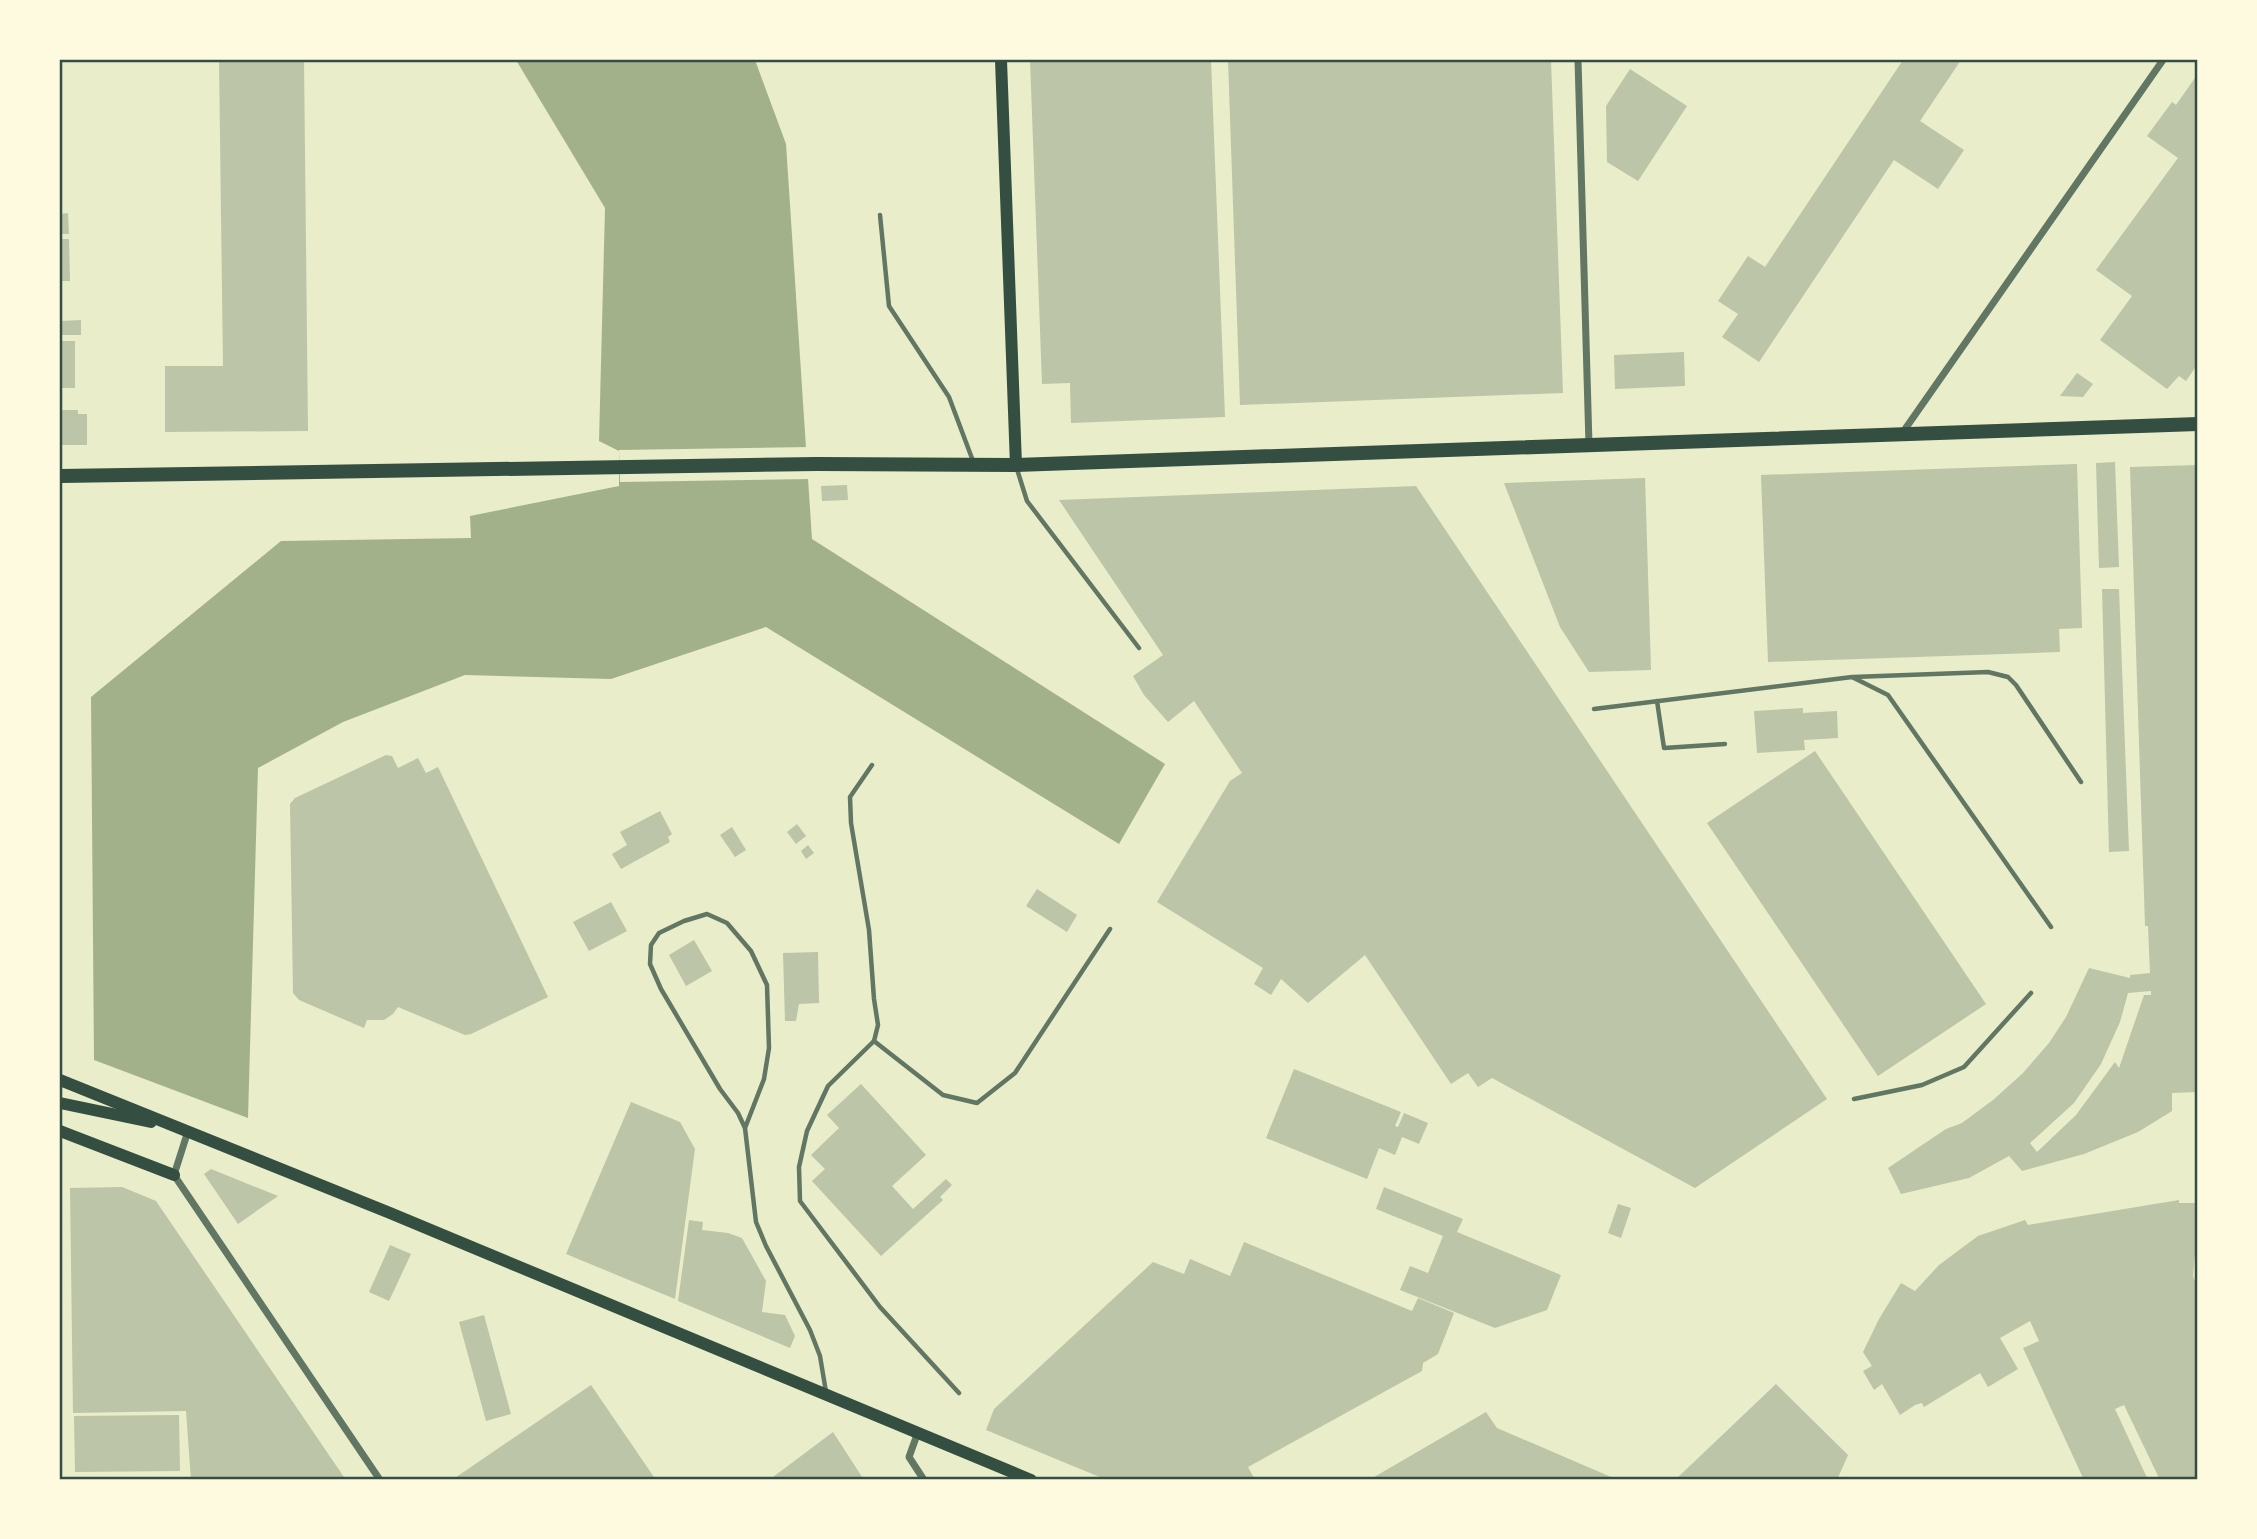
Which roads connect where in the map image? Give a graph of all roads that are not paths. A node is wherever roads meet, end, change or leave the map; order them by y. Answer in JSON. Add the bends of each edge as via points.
{"nodes":[{"id":1,"x":1001,"y":60,"type":"edge"},
{"id":2,"x":1578,"y":60,"type":"edge"},
{"id":3,"x":2162,"y":60,"type":"edge"},
{"id":4,"x":880,"y":215,"type":"dead end"},
{"id":5,"x":2197,"y":424,"type":"edge"},
{"id":6,"x":1902,"y":433,"type":"junction"},
{"id":7,"x":1589,"y":446,"type":"junction"},
{"id":8,"x":1016,"y":465,"type":"junction"},
{"id":9,"x":974,"y":466,"type":"junction"},
{"id":10,"x":60,"y":476,"type":"edge"},
{"id":11,"x":1139,"y":648,"type":"dead end"},
{"id":12,"x":1852,"y":677,"type":"junction"},
{"id":13,"x":1657,"y":701,"type":"junction"},
{"id":14,"x":1594,"y":709,"type":"dead end"},
{"id":15,"x":1725,"y":744,"type":"dead end"},
{"id":16,"x":872,"y":765,"type":"dead end"},
{"id":17,"x":2081,"y":782,"type":"dead end"},
{"id":18,"x":2051,"y":927,"type":"dead end"},
{"id":19,"x":1110,"y":929,"type":"dead end"},
{"id":20,"x":2031,"y":993,"type":"dead end"},
{"id":21,"x":874,"y":1041,"type":"junction"},
{"id":22,"x":60,"y":1080,"type":"edge"},
{"id":23,"x":1854,"y":1099,"type":"dead end"},
{"id":24,"x":60,"y":1103,"type":"edge"},
{"id":25,"x":745,"y":1128,"type":"junction"},
{"id":26,"x":189,"y":1130,"type":"junction"},
{"id":27,"x":60,"y":1131,"type":"edge"},
{"id":28,"x":174,"y":1175,"type":"junction"},
{"id":29,"x":826,"y":1393,"type":"junction"},
{"id":30,"x":959,"y":1393,"type":"dead end"},
{"id":31,"x":918,"y":1432,"type":"junction"},
{"id":32,"x":380,"y":1479,"type":"edge"},
{"id":33,"x":924,"y":1479,"type":"edge"},
{"id":34,"x":1031,"y":1479,"type":"edge"}],
"edges":[{"from":1,"to":8,"type":"main road"},
{"from":2,"to":7,"type":"street"},
{"from":3,"to":6,"type":"street"},
{"from":4,"to":9,"type":"lane","via":[[889,306],[949,397]]},
{"from":5,"to":6,"type":"main road"},
{"from":6,"to":7,"type":"main road"},
{"from":7,"to":8,"type":"main road"},
{"from":8,"to":9,"type":"main road"},
{"from":8,"to":11,"type":"lane","via":[[1027,501]]},
{"from":9,"to":10,"type":"main road","via":[[817,464]]},
{"from":12,"to":13,"type":"lane"},
{"from":12,"to":17,"type":"lane","via":[[1988,672],[2008,677]]},
{"from":12,"to":18,"type":"lane","via":[[1888,695]]},
{"from":13,"to":14,"type":"lane"},
{"from":13,"to":15,"type":"lane","via":[[1664,748]]},
{"from":16,"to":21,"type":"lane","via":[[850,797],[869,930],[878,1025]]},
{"from":19,"to":21,"type":"lane","via":[[1015,1073],[977,1102],[943,1095]]},
{"from":20,"to":23,"type":"lane","via":[[1964,1067],[1922,1085]]},
{"from":21,"to":30,"type":"lane","via":[[828,1086],[807,1131],[799,1167],[800,1201],[880,1307]]},
{"from":22,"to":26,"type":"main road"},
{"from":24,"to":26,"type":"main road"},
{"from":25,"to":25,"type":"lane","via":[[650,964],[651,944],[659,933],[707,914],[727,923],[751,951],[767,985],[769,1048],[764,1079]]},
{"from":25,"to":29,"type":"lane","via":[[756,1222],[810,1330]]},
{"from":26,"to":28,"type":"street"},
{"from":26,"to":29,"type":"main road"},
{"from":27,"to":28,"type":"main road"},
{"from":28,"to":32,"type":"street"},
{"from":29,"to":31,"type":"main road"},
{"from":31,"to":33,"type":"street","via":[[909,1457]]},
{"from":31,"to":34,"type":"main road"}]}
